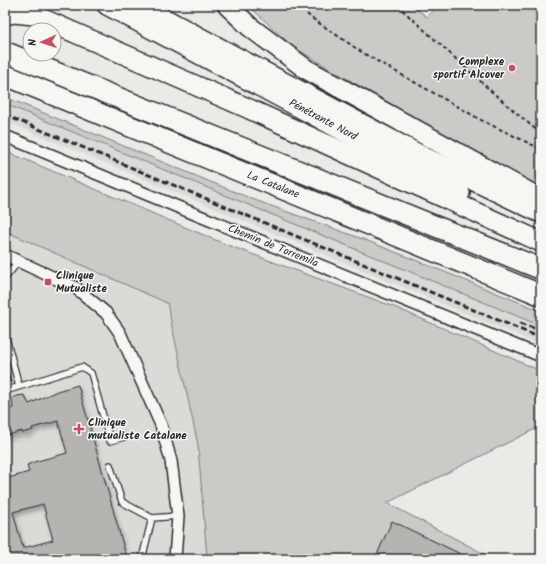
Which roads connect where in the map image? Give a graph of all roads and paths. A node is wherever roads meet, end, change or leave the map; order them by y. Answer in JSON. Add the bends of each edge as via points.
{"nodes":[{"id":1,"x":107,"y":5,"type":"edge"},
{"id":2,"x":139,"y":5,"type":"edge"},
{"id":3,"x":227,"y":5,"type":"edge"},
{"id":4,"x":296,"y":5,"type":"edge"},
{"id":5,"x":397,"y":5,"type":"edge"},
{"id":6,"x":5,"y":15,"type":"edge"},
{"id":7,"x":5,"y":52,"type":"edge"},
{"id":8,"x":5,"y":75,"type":"edge"},
{"id":9,"x":541,"y":134,"type":"edge"},
{"id":10,"x":5,"y":136,"type":"edge"},
{"id":11,"x":541,"y":149,"type":"edge"},
{"id":12,"x":541,"y":199,"type":"edge"},
{"id":13,"x":541,"y":213,"type":"edge"},
{"id":14,"x":541,"y":230,"type":"edge"},
{"id":15,"x":541,"y":242,"type":"edge"},
{"id":16,"x":5,"y":254,"type":"edge"},
{"id":17,"x":19,"y":261,"type":"junction"},
{"id":18,"x":541,"y":269,"type":"edge"},
{"id":19,"x":5,"y":278,"type":"edge"},
{"id":20,"x":541,"y":295,"type":"edge"},
{"id":21,"x":5,"y":334,"type":"edge"},
{"id":22,"x":541,"y":356,"type":"edge"},
{"id":23,"x":5,"y":374,"type":"edge"},
{"id":24,"x":19,"y":386,"type":"junction"},
{"id":25,"x":7,"y":390,"type":"edge"},
{"id":26,"x":124,"y":437,"type":"dead end"},
{"id":27,"x":110,"y":464,"type":"dead end"},
{"id":28,"x":178,"y":516,"type":"junction"},
{"id":29,"x":152,"y":518,"type":"junction"},
{"id":30,"x":142,"y":559,"type":"edge"},
{"id":31,"x":175,"y":559,"type":"edge"}],
"edges":[{"from":1,"to":14,"type":"highway","name":"Pénétrante Nord","via":[[480,204]]},
{"from":2,"to":13,"type":"highway","name":"Pénétrante Nord","via":[[418,154]]},
{"from":3,"to":12,"type":"highway","via":[[250,27],[306,69]]},
{"from":4,"to":11,"type":"path","via":[[363,53],[483,121]]},
{"from":5,"to":9,"type":"path"},
{"from":6,"to":15,"type":"highway","via":[[34,15],[245,107]]},
{"from":7,"to":18,"type":"highway"},
{"from":8,"to":20,"type":"highway","name":"La Catalane"},
{"from":10,"to":22,"type":"street","name":"Chemin de Torremila"},
{"from":16,"to":17,"type":"street"},
{"from":17,"to":19,"type":"lane"},
{"from":17,"to":28,"type":"street","via":[[76,288],[106,313],[120,333],[161,425],[171,461]]},
{"from":21,"to":24,"type":"lane"},
{"from":23,"to":25,"type":"lane"},
{"from":24,"to":25,"type":"lane"},
{"from":24,"to":26,"type":"lane","via":[[82,367],[91,373],[110,441]]},
{"from":27,"to":29,"type":"lane","via":[[122,502]]},
{"from":28,"to":29,"type":"lane"},
{"from":28,"to":31,"type":"street"},
{"from":29,"to":30,"type":"lane"}]}
